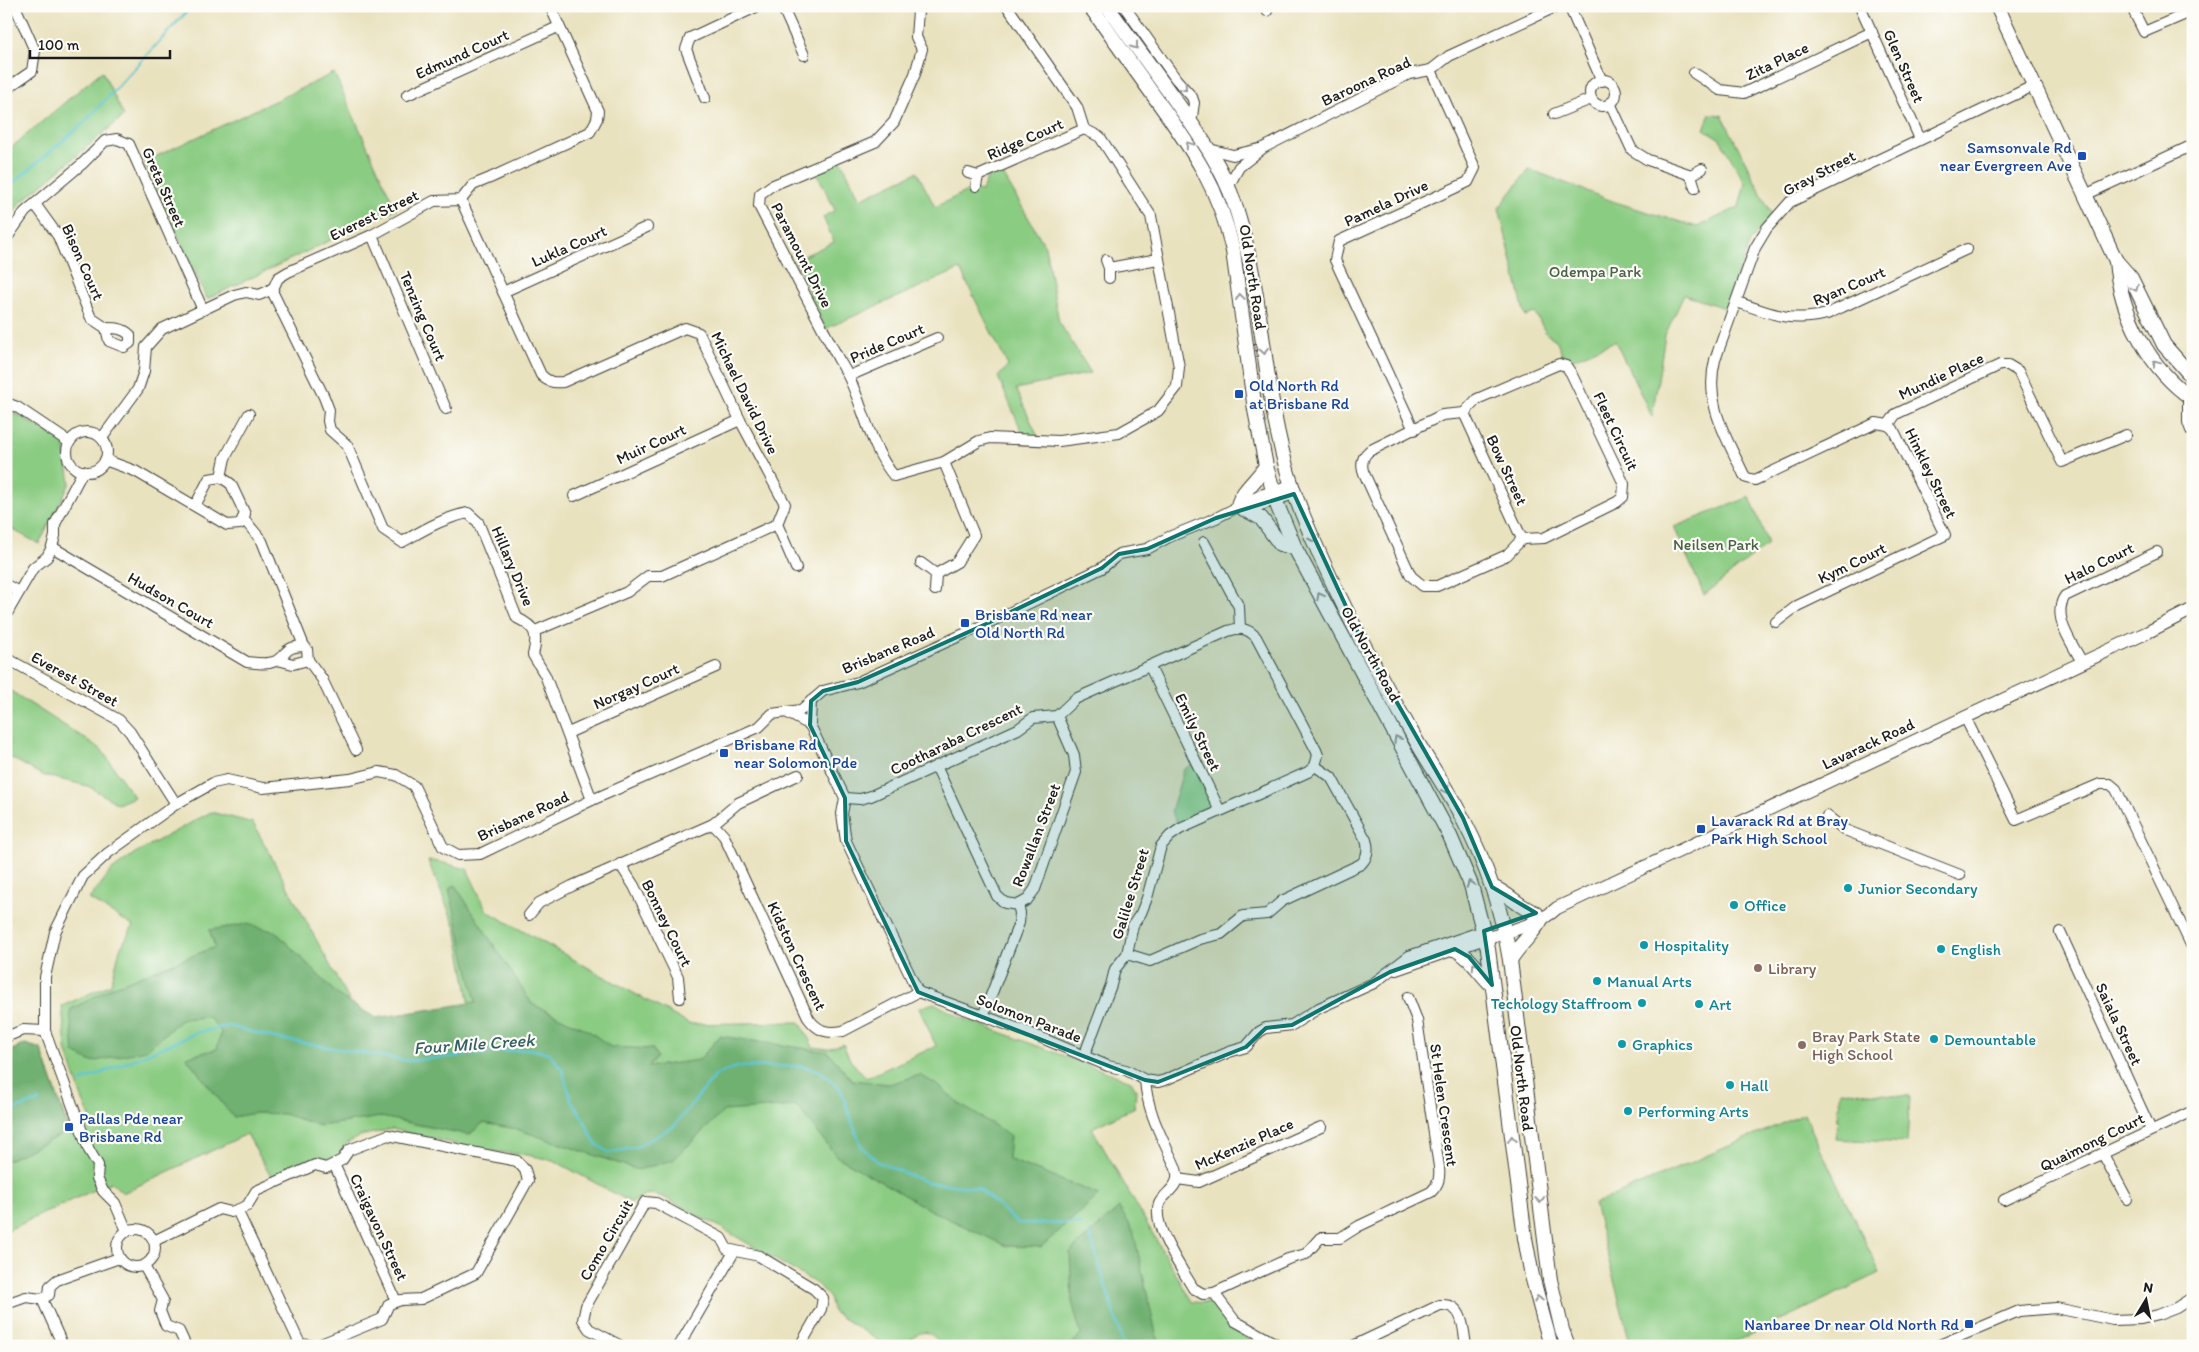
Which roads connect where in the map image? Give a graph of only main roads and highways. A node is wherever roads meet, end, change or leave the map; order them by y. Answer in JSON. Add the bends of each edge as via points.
{"nodes":[{"id":1,"x":1090,"y":6,"type":"edge"},
{"id":2,"x":1107,"y":6,"type":"edge"},
{"id":3,"x":1997,"y":6,"type":"edge"},
{"id":4,"x":2116,"y":261,"type":"junction"},
{"id":5,"x":2193,"y":378,"type":"edge"},
{"id":6,"x":2192,"y":398,"type":"edge"},
{"id":7,"x":2193,"y":430,"type":"edge"},
{"id":8,"x":1266,"y":466,"type":"junction"},
{"id":9,"x":1295,"y":548,"type":"junction"},
{"id":10,"x":1492,"y":887,"type":"junction"},
{"id":11,"x":1456,"y":949,"type":"road end"},
{"id":12,"x":1510,"y":960,"type":"junction"},
{"id":13,"x":1492,"y":985,"type":"junction"},
{"id":14,"x":1551,"y":1346,"type":"edge"},
{"id":15,"x":1568,"y":1346,"type":"edge"}],
"edges":[{"from":8,"to":1,"type":"main road","name":"Old North Road","one_way":true,"via":[[1233,251],[1221,206],[1194,151]]},
{"from":2,"to":10,"type":"main road","name":"Old North Road","one_way":true,"via":[[1209,149],[1228,186],[1247,249],[1280,440],[1292,490],[1330,578],[1414,738],[1463,818]]},
{"from":3,"to":4,"type":"main road"},
{"from":4,"to":5,"type":"main road","one_way":true,"via":[[2131,278],[2164,346]]},
{"from":6,"to":4,"type":"main road","one_way":true,"via":[[2163,372],[2140,338],[2118,282]]},
{"from":6,"to":7,"type":"main road","via":[[2190,416]]},
{"from":8,"to":9,"type":"main road","name":"Old North Road"},
{"from":8,"to":9,"type":"main road","via":[[1240,498],[1242,508],[1261,518],[1280,544]]},
{"from":13,"to":9,"type":"main road","name":"Old North Road","one_way":true,"via":[[1471,885],[1450,836]]},
{"from":10,"to":12,"type":"main road","name":"Old North Road"},
{"from":10,"to":12,"type":"main road","via":[[1504,891],[1522,907],[1539,915],[1538,926]]},
{"from":13,"to":11,"type":"main road","one_way":true,"via":[[1469,957]]},
{"from":12,"to":15,"type":"main road","name":"Old North Road","one_way":true,"via":[[1550,1280]]},
{"from":14,"to":13,"type":"main road","name":"Old North Road","one_way":true,"via":[[1532,1276]]}]}
